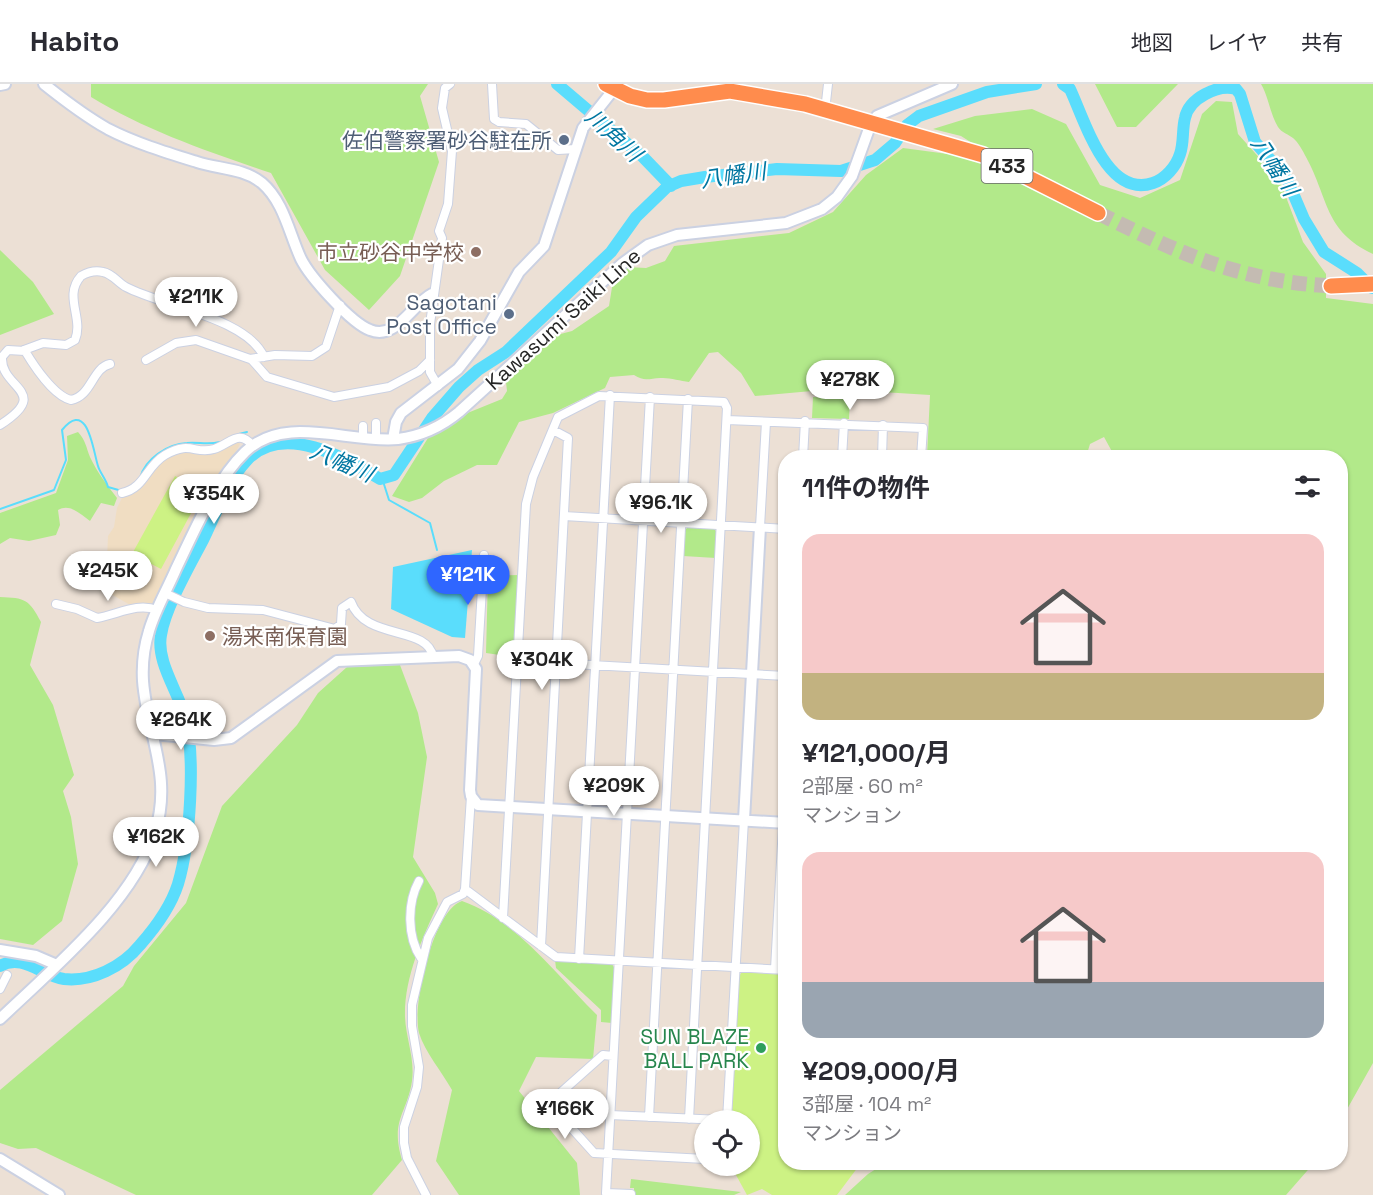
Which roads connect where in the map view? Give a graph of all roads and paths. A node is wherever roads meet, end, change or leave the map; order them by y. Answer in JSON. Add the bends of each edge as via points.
{"nodes":[{"id":1,"x":5,"y":84,"type":"edge"},
{"id":2,"x":44,"y":84,"type":"edge"},
{"id":3,"x":450,"y":84,"type":"edge"},
{"id":4,"x":492,"y":84,"type":"edge"},
{"id":5,"x":828,"y":84,"type":"edge"},
{"id":6,"x":952,"y":84,"type":"edge"},
{"id":7,"x":0,"y":85,"type":"edge"},
{"id":8,"x":610,"y":86,"type":"edge"},
{"id":9,"x":825,"y":111,"type":"junction"},
{"id":10,"x":871,"y":125,"type":"junction"},
{"id":11,"x":576,"y":149,"type":"junction"},
{"id":12,"x":1098,"y":213,"type":"tunnel mouth"},
{"id":13,"x":1373,"y":284,"type":"edge"},
{"id":14,"x":1331,"y":286,"type":"tunnel mouth"},
{"id":15,"x":432,"y":294,"type":"junction"},
{"id":16,"x":340,"y":304,"type":"junction"},
{"id":17,"x":24,"y":350,"type":"junction"},
{"id":18,"x":264,"y":357,"type":"junction"},
{"id":19,"x":146,"y":360,"type":"dead end"},
{"id":20,"x":252,"y":360,"type":"junction"},
{"id":21,"x":430,"y":360,"type":"junction"},
{"id":22,"x":110,"y":364,"type":"dead end"},
{"id":23,"x":438,"y":386,"type":"junction"},
{"id":24,"x":610,"y":395,"type":"junction"},
{"id":25,"x":650,"y":397,"type":"junction"},
{"id":26,"x":688,"y":399,"type":"junction"},
{"id":27,"x":727,"y":420,"type":"junction"},
{"id":28,"x":805,"y":421,"type":"junction"},
{"id":29,"x":766,"y":422,"type":"junction"},
{"id":30,"x":376,"y":423,"type":"dead end"},
{"id":31,"x":844,"y":423,"type":"junction"},
{"id":32,"x":0,"y":425,"type":"edge"},
{"id":33,"x":883,"y":425,"type":"junction"},
{"id":34,"x":553,"y":430,"type":"junction"},
{"id":35,"x":376,"y":439,"type":"junction"},
{"id":36,"x":393,"y":439,"type":"junction"},
{"id":37,"x":253,"y":446,"type":"junction"},
{"id":38,"x":803,"y":450,"type":"edge"},
{"id":39,"x":842,"y":450,"type":"edge"},
{"id":40,"x":882,"y":450,"type":"edge"},
{"id":41,"x":922,"y":450,"type":"edge"},
{"id":42,"x":122,"y":493,"type":"dead end"},
{"id":43,"x":564,"y":516,"type":"junction"},
{"id":44,"x":604,"y":518,"type":"junction"},
{"id":45,"x":643,"y":520,"type":"junction"},
{"id":46,"x":682,"y":523,"type":"junction"},
{"id":47,"x":721,"y":525,"type":"junction"},
{"id":48,"x":760,"y":527,"type":"junction"},
{"id":49,"x":778,"y":528,"type":"edge"},
{"id":50,"x":484,"y":555,"type":"dead end"},
{"id":51,"x":167,"y":593,"type":"junction"},
{"id":52,"x":56,"y":604,"type":"dead end"},
{"id":53,"x":157,"y":610,"type":"junction"},
{"id":54,"x":433,"y":657,"type":"junction"},
{"id":55,"x":556,"y":663,"type":"junction"},
{"id":56,"x":474,"y":664,"type":"junction"},
{"id":57,"x":596,"y":665,"type":"junction"},
{"id":58,"x":635,"y":667,"type":"junction"},
{"id":59,"x":674,"y":669,"type":"junction"},
{"id":60,"x":713,"y":672,"type":"junction"},
{"id":61,"x":752,"y":674,"type":"junction"},
{"id":62,"x":778,"y":676,"type":"edge"},
{"id":63,"x":159,"y":735,"type":"junction"},
{"id":64,"x":471,"y":796,"type":"junction"},
{"id":65,"x":509,"y":807,"type":"junction"},
{"id":66,"x":548,"y":810,"type":"junction"},
{"id":67,"x":587,"y":812,"type":"junction"},
{"id":68,"x":627,"y":814,"type":"junction"},
{"id":69,"x":666,"y":816,"type":"junction"},
{"id":70,"x":705,"y":818,"type":"junction"},
{"id":71,"x":744,"y":820,"type":"junction"},
{"id":72,"x":778,"y":822,"type":"edge"},
{"id":73,"x":419,"y":881,"type":"dead end"},
{"id":74,"x":465,"y":889,"type":"junction"},
{"id":75,"x":503,"y":918,"type":"junction"},
{"id":76,"x":778,"y":925,"type":"edge"},
{"id":77,"x":541,"y":946,"type":"junction"},
{"id":78,"x":0,"y":950,"type":"edge"},
{"id":79,"x":422,"y":958,"type":"junction"},
{"id":80,"x":579,"y":959,"type":"junction"},
{"id":81,"x":619,"y":961,"type":"junction"},
{"id":82,"x":658,"y":963,"type":"junction"},
{"id":83,"x":56,"y":965,"type":"junction"},
{"id":84,"x":697,"y":965,"type":"junction"},
{"id":85,"x":736,"y":967,"type":"junction"},
{"id":86,"x":775,"y":969,"type":"junction"},
{"id":87,"x":778,"y":969,"type":"edge"},
{"id":88,"x":7,"y":975,"type":"dead end"},
{"id":89,"x":0,"y":989,"type":"edge"},
{"id":90,"x":0,"y":1018,"type":"edge"},
{"id":91,"x":613,"y":1056,"type":"junction"},
{"id":92,"x":729,"y":1110,"type":"edge"},
{"id":93,"x":610,"y":1115,"type":"junction"},
{"id":94,"x":649,"y":1117,"type":"junction"},
{"id":95,"x":688,"y":1119,"type":"junction"},
{"id":96,"x":694,"y":1119,"type":"edge"},
{"id":97,"x":608,"y":1154,"type":"junction"},
{"id":98,"x":0,"y":1158,"type":"edge"},
{"id":99,"x":694,"y":1158,"type":"edge"},
{"id":100,"x":631,"y":1194,"type":"edge"},
{"id":101,"x":59,"y":1195,"type":"edge"},
{"id":102,"x":426,"y":1195,"type":"edge"}],
"edges":[{"from":1,"to":7,"type":"main road"},
{"from":2,"to":16,"type":"main road","via":[[110,130],[260,181],[280,206],[308,271]]},
{"from":3,"to":15,"type":"street","via":[[445,88],[442,108],[452,151],[448,204],[439,231],[442,238]]},
{"from":4,"to":11,"type":"street","via":[[494,119],[526,124],[558,150]]},
{"from":5,"to":9,"type":"street"},
{"from":6,"to":10,"type":"main road","via":[[882,113]]},
{"from":8,"to":9,"type":"highway","number":"433","via":[[638,98],[655,100],[718,91],[741,92]]},
{"from":8,"to":11,"type":"main road","name":"Kawasumi Saiki Line"},
{"from":9,"to":10,"type":"highway","number":"433"},
{"from":10,"to":12,"type":"highway","number":"433","via":[[983,155]]},
{"from":10,"to":36,"type":"main road","name":"Kawasumi Saiki Line","via":[[852,176],[830,203],[795,221],[677,235],[639,250],[459,412],[441,425]]},
{"from":11,"to":23,"type":"main road","name":"Kawasumi Saiki Line","via":[[544,246],[519,272],[480,341],[458,369]]},
{"from":13,"to":14,"type":"highway"},
{"from":15,"to":16,"type":"main road","via":[[397,325],[378,333],[357,323]]},
{"from":15,"to":21,"type":"street"},
{"from":16,"to":18,"type":"street","via":[[328,342],[317,355]]},
{"from":17,"to":18,"type":"street","via":[[38,344],[66,345],[75,340],[74,288],[81,276],[95,271],[109,274],[129,289],[237,330]]},
{"from":17,"to":22,"type":"street","via":[[38,373],[71,400],[82,396],[103,367]]},
{"from":17,"to":32,"type":"street","via":[[13,349],[2,357],[1,367],[22,399],[18,412]]},
{"from":18,"to":20,"type":"street"},
{"from":19,"to":20,"type":"street","via":[[176,344],[196,340]]},
{"from":20,"to":21,"type":"street","via":[[267,377],[334,397],[389,387],[419,371]]},
{"from":21,"to":23,"type":"street","via":[[431,375]]},
{"from":23,"to":36,"type":"main road","name":"Kawasumi Saiki Line","via":[[401,413]]},
{"from":24,"to":25,"type":"street"},
{"from":24,"to":34,"type":"street","via":[[599,396],[560,416]]},
{"from":24,"to":44,"type":"street"},
{"from":25,"to":26,"type":"street"},
{"from":25,"to":45,"type":"street"},
{"from":26,"to":27,"type":"street","via":[[724,402]]},
{"from":26,"to":46,"type":"street"},
{"from":27,"to":29,"type":"street"},
{"from":27,"to":47,"type":"street"},
{"from":28,"to":29,"type":"street"},
{"from":28,"to":31,"type":"street"},
{"from":28,"to":38,"type":"street"},
{"from":29,"to":48,"type":"street"},
{"from":30,"to":35,"type":"street"},
{"from":31,"to":33,"type":"street"},
{"from":31,"to":39,"type":"street"},
{"from":33,"to":40,"type":"street"},
{"from":33,"to":41,"type":"street","via":[[923,428]]},
{"from":34,"to":43,"type":"street","via":[[568,438]]},
{"from":34,"to":65,"type":"street","via":[[526,504]]},
{"from":35,"to":36,"type":"main road","name":"Kawasumi Saiki Line"},
{"from":35,"to":37,"type":"main road","name":"Kawasumi Saiki Line","via":[[363,432],[293,432],[270,436]]},
{"from":37,"to":42,"type":"street","via":[[246,437],[239,436],[210,450],[180,448],[154,462],[138,487]]},
{"from":37,"to":51,"type":"main road","name":"Kawasumi Saiki Line","via":[[239,459],[208,506]]},
{"from":43,"to":44,"type":"street"},
{"from":43,"to":55,"type":"street"},
{"from":44,"to":45,"type":"street"},
{"from":44,"to":57,"type":"street"},
{"from":45,"to":46,"type":"street"},
{"from":45,"to":58,"type":"street"},
{"from":46,"to":47,"type":"street"},
{"from":46,"to":59,"type":"street"},
{"from":47,"to":48,"type":"street"},
{"from":47,"to":60,"type":"street"},
{"from":48,"to":49,"type":"street"},
{"from":48,"to":61,"type":"main road"},
{"from":50,"to":56,"type":"street","via":[[478,656]]},
{"from":51,"to":53,"type":"main road","name":"Kawasumi Saiki Line"},
{"from":51,"to":54,"type":"street","via":[[184,602],[222,610],[263,610],[335,629],[341,624],[342,608],[351,602],[359,618],[427,644]]},
{"from":52,"to":53,"type":"street","via":[[97,618],[125,610]]},
{"from":53,"to":63,"type":"main road","name":"Kawasumi Saiki Line","via":[[148,633],[143,669],[145,693]]},
{"from":54,"to":56,"type":"main road","via":[[465,657]]},
{"from":54,"to":63,"type":"main road","via":[[337,661],[236,735],[219,740]]},
{"from":55,"to":57,"type":"street"},
{"from":55,"to":66,"type":"street"},
{"from":56,"to":64,"type":"main road","via":[[477,674]]},
{"from":57,"to":58,"type":"street"},
{"from":57,"to":67,"type":"street"},
{"from":58,"to":59,"type":"street"},
{"from":58,"to":68,"type":"street"},
{"from":59,"to":60,"type":"street"},
{"from":59,"to":69,"type":"street"},
{"from":60,"to":61,"type":"street"},
{"from":60,"to":70,"type":"street"},
{"from":61,"to":62,"type":"street"},
{"from":61,"to":71,"type":"main road"},
{"from":63,"to":83,"type":"main road","name":"Kawasumi Saiki Line","via":[[162,785],[152,843],[128,884]]},
{"from":64,"to":65,"type":"main road","via":[[478,805]]},
{"from":64,"to":74,"type":"street"},
{"from":65,"to":66,"type":"main road"},
{"from":65,"to":75,"type":"street"},
{"from":66,"to":67,"type":"main road"},
{"from":66,"to":77,"type":"street"},
{"from":67,"to":68,"type":"main road"},
{"from":67,"to":80,"type":"street"},
{"from":68,"to":69,"type":"main road"},
{"from":68,"to":81,"type":"street"},
{"from":69,"to":70,"type":"main road"},
{"from":69,"to":82,"type":"street"},
{"from":70,"to":71,"type":"main road"},
{"from":70,"to":84,"type":"street"},
{"from":71,"to":72,"type":"main road"},
{"from":71,"to":85,"type":"street"},
{"from":73,"to":79,"type":"street","via":[[411,915],[413,940]]},
{"from":74,"to":75,"type":"street"},
{"from":74,"to":79,"type":"street","via":[[444,907]]},
{"from":75,"to":77,"type":"street"},
{"from":76,"to":86,"type":"street"},
{"from":77,"to":80,"type":"street","via":[[556,957]]},
{"from":78,"to":83,"type":"main road","via":[[36,956]]},
{"from":79,"to":102,"type":"street","via":[[411,1016],[419,1056],[418,1081],[403,1135],[407,1158]]},
{"from":80,"to":81,"type":"street"},
{"from":81,"to":82,"type":"street"},
{"from":81,"to":91,"type":"street"},
{"from":82,"to":84,"type":"street"},
{"from":82,"to":94,"type":"street"},
{"from":83,"to":90,"type":"main road","name":"Kawasumi Saiki Line"},
{"from":84,"to":85,"type":"street"},
{"from":84,"to":95,"type":"street"},
{"from":85,"to":86,"type":"street"},
{"from":85,"to":92,"type":"street"},
{"from":86,"to":87,"type":"street"},
{"from":88,"to":89,"type":"street"},
{"from":91,"to":93,"type":"street"},
{"from":91,"to":97,"type":"street","via":[[603,1055],[549,1103],[594,1153]]},
{"from":93,"to":94,"type":"street"},
{"from":93,"to":97,"type":"street"},
{"from":94,"to":95,"type":"street"},
{"from":95,"to":96,"type":"street"},
{"from":97,"to":99,"type":"street"},
{"from":97,"to":100,"type":"street","via":[[606,1193]]},
{"from":98,"to":101,"type":"main road"}]}
